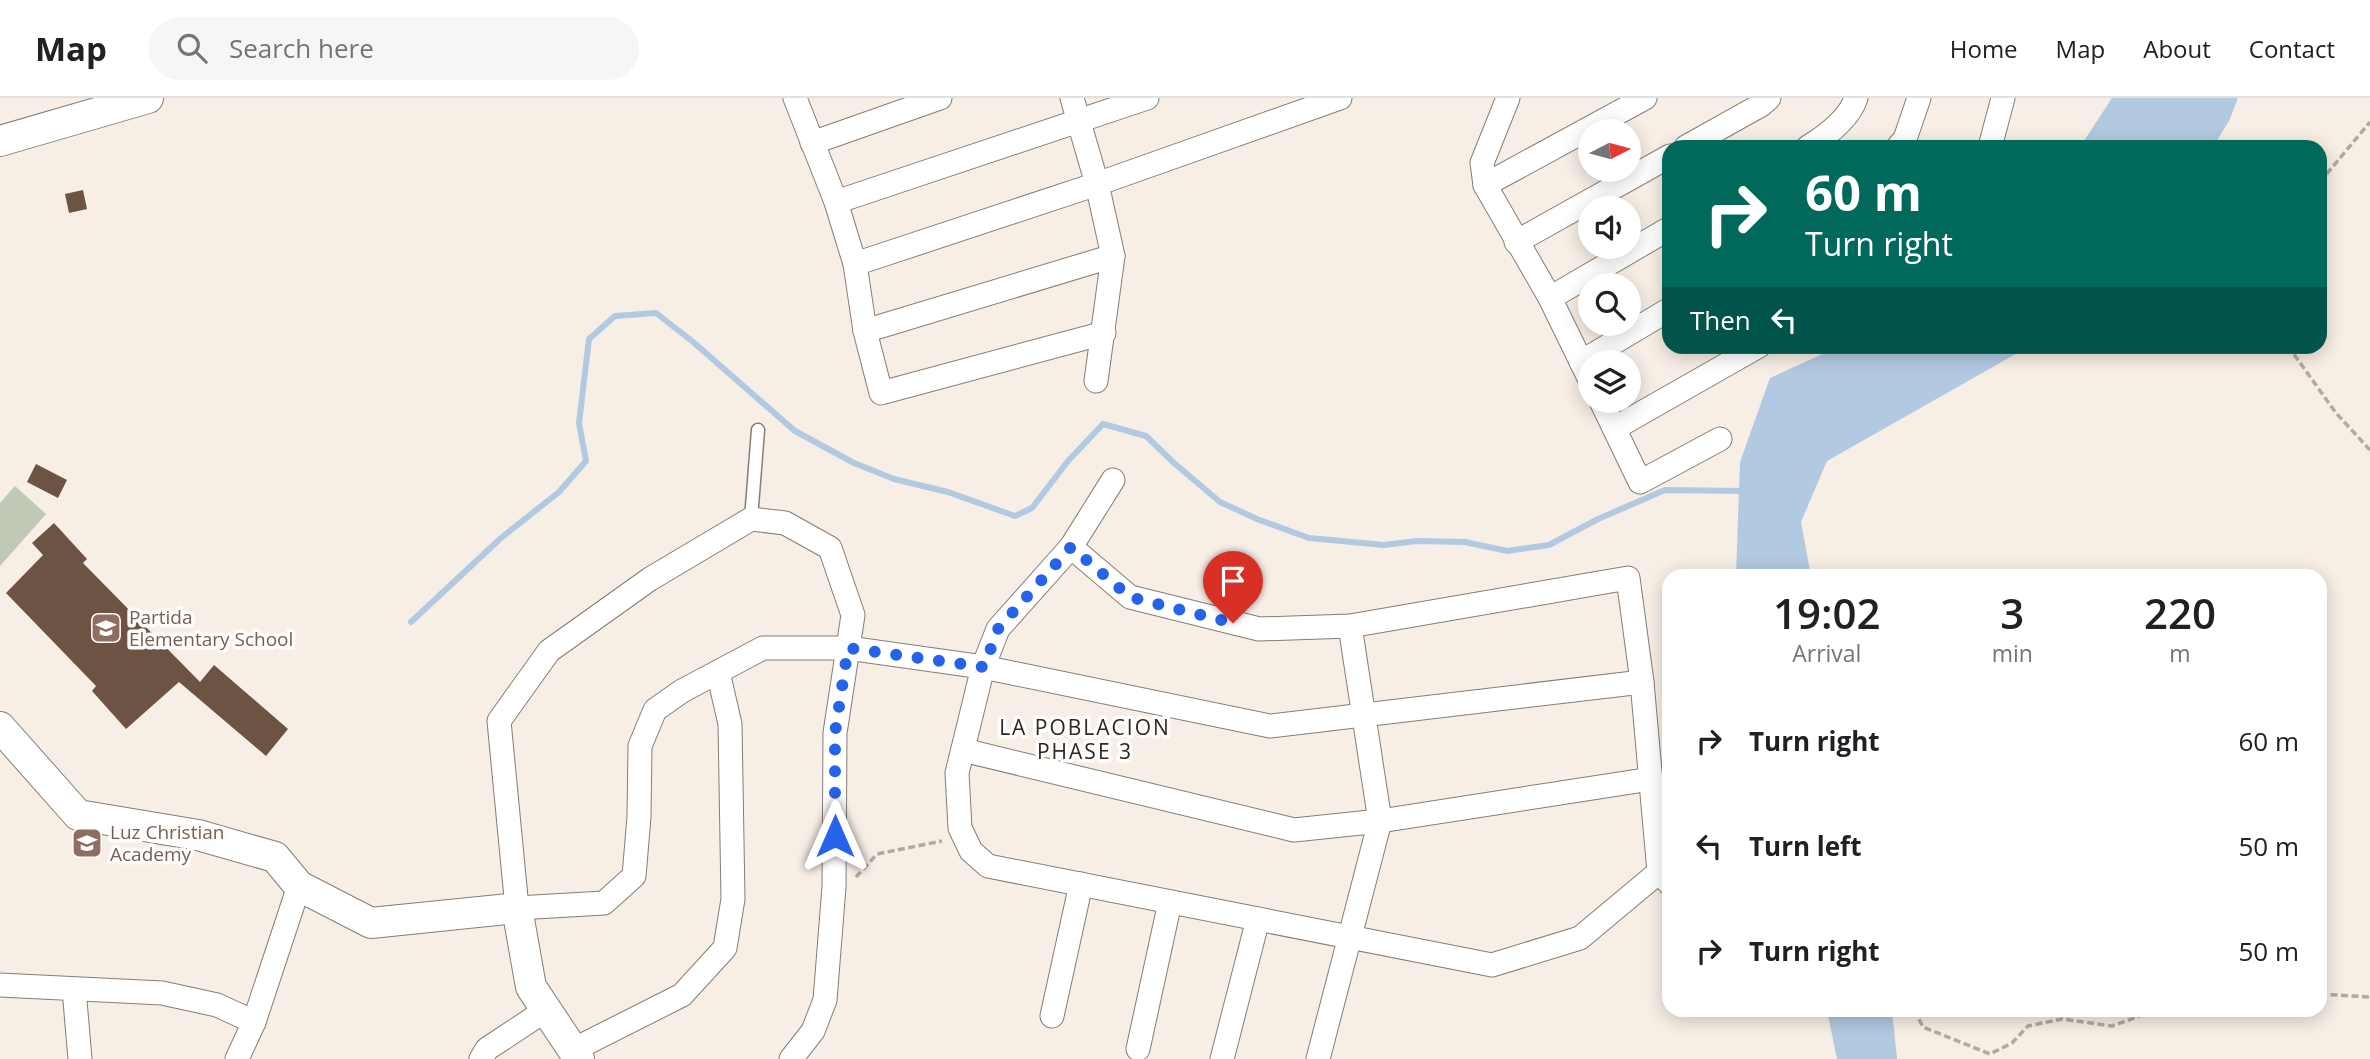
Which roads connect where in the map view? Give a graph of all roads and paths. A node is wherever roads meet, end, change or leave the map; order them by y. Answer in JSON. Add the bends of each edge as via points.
{"nodes":[{"id":1,"x":148,"y":98,"type":"edge"},
{"id":2,"x":794,"y":98,"type":"edge"},
{"id":3,"x":940,"y":98,"type":"edge"},
{"id":4,"x":1072,"y":98,"type":"edge"},
{"id":5,"x":1147,"y":98,"type":"edge"},
{"id":6,"x":1340,"y":98,"type":"edge"},
{"id":7,"x":1508,"y":98,"type":"edge"},
{"id":8,"x":1645,"y":98,"type":"edge"},
{"id":9,"x":1769,"y":98,"type":"edge"},
{"id":10,"x":1856,"y":98,"type":"edge"},
{"id":11,"x":1919,"y":98,"type":"edge"},
{"id":12,"x":2003,"y":98,"type":"edge"},
{"id":13,"x":1079,"y":121,"type":"junction"},
{"id":14,"x":2370,"y":122,"type":"edge"},
{"id":15,"x":1698,"y":140,"type":"edge"},
{"id":16,"x":1820,"y":140,"type":"edge"},
{"id":17,"x":1904,"y":140,"type":"edge"},
{"id":18,"x":1992,"y":140,"type":"edge"},
{"id":19,"x":0,"y":141,"type":"edge"},
{"id":20,"x":812,"y":143,"type":"junction"},
{"id":21,"x":1662,"y":160,"type":"edge"},
{"id":22,"x":2327,"y":174,"type":"edge"},
{"id":23,"x":1097,"y":184,"type":"junction"},
{"id":24,"x":1485,"y":185,"type":"junction"},
{"id":25,"x":836,"y":202,"type":"junction"},
{"id":26,"x":1662,"y":233,"type":"edge"},
{"id":27,"x":1516,"y":242,"type":"junction"},
{"id":28,"x":1114,"y":256,"type":"junction"},
{"id":29,"x":855,"y":264,"type":"junction"},
{"id":30,"x":1550,"y":298,"type":"junction"},
{"id":31,"x":1662,"y":315,"type":"edge"},
{"id":32,"x":865,"y":331,"type":"junction"},
{"id":33,"x":1104,"y":332,"type":"junction"},
{"id":34,"x":1615,"y":350,"type":"edge"},
{"id":35,"x":1745,"y":354,"type":"edge"},
{"id":36,"x":2294,"y":354,"type":"edge"},
{"id":37,"x":1578,"y":356,"type":"edge"},
{"id":38,"x":1096,"y":381,"type":"dead end"},
{"id":39,"x":1607,"y":413,"type":"edge"},
{"id":40,"x":1615,"y":428,"type":"junction"},
{"id":41,"x":758,"y":430,"type":"dead end"},
{"id":42,"x":1720,"y":439,"type":"dead end"},
{"id":43,"x":2370,"y":450,"type":"edge"},
{"id":44,"x":1113,"y":480,"type":"dead end"},
{"id":45,"x":751,"y":519,"type":"junction"},
{"id":46,"x":1071,"y":547,"type":"junction"},
{"id":47,"x":1350,"y":626,"type":"junction"},
{"id":48,"x":848,"y":648,"type":"junction"},
{"id":49,"x":984,"y":667,"type":"junction"},
{"id":50,"x":718,"y":672,"type":"junction"},
{"id":51,"x":1642,"y":682,"type":"junction"},
{"id":52,"x":1363,"y":717,"type":"junction"},
{"id":53,"x":0,"y":727,"type":"edge"},
{"id":54,"x":963,"y":750,"type":"junction"},
{"id":55,"x":1651,"y":779,"type":"junction"},
{"id":56,"x":1380,"y":821,"type":"junction"},
{"id":57,"x":965,"y":839,"type":"junction"},
{"id":58,"x":1662,"y":863,"type":"edge"},
{"id":59,"x":1662,"y":879,"type":"edge"},
{"id":60,"x":1081,"y":884,"type":"junction"},
{"id":61,"x":299,"y":887,"type":"junction"},
{"id":62,"x":834,"y":887,"type":"junction"},
{"id":63,"x":1170,"y":902,"type":"junction"},
{"id":64,"x":517,"y":908,"type":"junction"},
{"id":65,"x":1258,"y":919,"type":"junction"},
{"id":66,"x":1349,"y":937,"type":"junction"},
{"id":67,"x":0,"y":985,"type":"edge"},
{"id":68,"x":74,"y":989,"type":"junction"},
{"id":69,"x":2327,"y":994,"type":"edge"},
{"id":70,"x":2370,"y":997,"type":"edge"},
{"id":71,"x":546,"y":1010,"type":"junction"},
{"id":72,"x":1052,"y":1016,"type":"dead end"},
{"id":73,"x":1918,"y":1017,"type":"edge"},
{"id":74,"x":2137,"y":1017,"type":"edge"},
{"id":75,"x":254,"y":1022,"type":"junction"},
{"id":76,"x":1138,"y":1049,"type":"dead end"},
{"id":77,"x":576,"y":1055,"type":"edge"},
{"id":78,"x":80,"y":1059,"type":"edge"},
{"id":79,"x":237,"y":1059,"type":"edge"},
{"id":80,"x":481,"y":1059,"type":"edge"},
{"id":81,"x":791,"y":1059,"type":"edge"},
{"id":82,"x":1222,"y":1059,"type":"edge"},
{"id":83,"x":1318,"y":1059,"type":"edge"}],
"edges":[{"from":1,"to":19,"type":"street"},
{"from":2,"to":20,"type":"street"},
{"from":3,"to":20,"type":"street"},
{"from":4,"to":13,"type":"street"},
{"from":5,"to":13,"type":"street"},
{"from":6,"to":23,"type":"street"},
{"from":7,"to":24,"type":"street","via":[[1482,163]]},
{"from":8,"to":24,"type":"street"},
{"from":9,"to":15,"type":"street"},
{"from":10,"to":16,"type":"street","via":[[1853,109]]},
{"from":11,"to":17,"type":"street"},
{"from":12,"to":18,"type":"street"},
{"from":13,"to":23,"type":"street"},
{"from":13,"to":25,"type":"street"},
{"from":14,"to":22,"type":"path"},
{"from":20,"to":25,"type":"street"},
{"from":21,"to":27,"type":"street"},
{"from":23,"to":28,"type":"street"},
{"from":23,"to":29,"type":"street"},
{"from":24,"to":27,"type":"street"},
{"from":25,"to":29,"type":"street"},
{"from":26,"to":30,"type":"street"},
{"from":27,"to":30,"type":"street"},
{"from":28,"to":32,"type":"street"},
{"from":28,"to":33,"type":"street"},
{"from":29,"to":32,"type":"street"},
{"from":30,"to":37,"type":"street"},
{"from":31,"to":34,"type":"street"},
{"from":32,"to":33,"type":"street","via":[[881,393]]},
{"from":33,"to":38,"type":"street"},
{"from":35,"to":40,"type":"street"},
{"from":36,"to":43,"type":"path","via":[[2336,413]]},
{"from":39,"to":40,"type":"street"},
{"from":40,"to":42,"type":"street","via":[[1640,482]]},
{"from":41,"to":45,"type":"lane"},
{"from":44,"to":46,"type":"street"},
{"from":45,"to":48,"type":"street","via":[[785,523],[830,548],[853,615]]},
{"from":45,"to":64,"type":"street","via":[[650,579],[549,651],[499,721]]},
{"from":46,"to":47,"type":"street","via":[[1130,597],[1259,629]]},
{"from":46,"to":49,"type":"street","via":[[998,629]]},
{"from":47,"to":51,"type":"street","via":[[1628,578]]},
{"from":47,"to":52,"type":"street"},
{"from":48,"to":49,"type":"street"},
{"from":48,"to":50,"type":"street","via":[[763,648]]},
{"from":48,"to":62,"type":"street","via":[[835,733]]},
{"from":49,"to":52,"type":"street","via":[[1270,726]]},
{"from":49,"to":54,"type":"street"},
{"from":50,"to":64,"type":"street","via":[[655,710],[640,746],[634,876],[604,903]]},
{"from":50,"to":77,"type":"street","via":[[730,724],[733,899],[725,948],[682,995]]},
{"from":51,"to":52,"type":"street"},
{"from":51,"to":55,"type":"street"},
{"from":52,"to":56,"type":"street"},
{"from":53,"to":61,"type":"street","via":[[78,815],[198,835],[275,857]]},
{"from":54,"to":56,"type":"street","via":[[1294,830]]},
{"from":54,"to":57,"type":"street","via":[[957,773],[960,828]]},
{"from":55,"to":56,"type":"street"},
{"from":55,"to":58,"type":"street"},
{"from":56,"to":66,"type":"street"},
{"from":57,"to":60,"type":"street","via":[[988,866]]},
{"from":57,"to":62,"type":"path","via":[[877,854],[856,877]]},
{"from":59,"to":66,"type":"street","via":[[1580,938],[1492,965]]},
{"from":60,"to":63,"type":"street"},
{"from":60,"to":72,"type":"street"},
{"from":61,"to":64,"type":"street","via":[[371,923]]},
{"from":61,"to":75,"type":"street"},
{"from":62,"to":81,"type":"street","via":[[825,1000],[813,1031]]},
{"from":63,"to":65,"type":"street"},
{"from":63,"to":76,"type":"street"},
{"from":64,"to":71,"type":"street","via":[[531,987]]},
{"from":65,"to":66,"type":"street"},
{"from":65,"to":82,"type":"street"},
{"from":66,"to":83,"type":"street"},
{"from":67,"to":68,"type":"street"},
{"from":68,"to":75,"type":"street","via":[[162,993],[217,1005]]},
{"from":68,"to":78,"type":"street"},
{"from":69,"to":70,"type":"path"},
{"from":71,"to":77,"type":"street"},
{"from":71,"to":80,"type":"street","via":[[487,1049]]},
{"from":73,"to":74,"type":"path","via":[[1923,1027],[1990,1054],[2012,1043],[2028,1026],[2062,1019],[2112,1026]]},
{"from":75,"to":79,"type":"street"}]}
